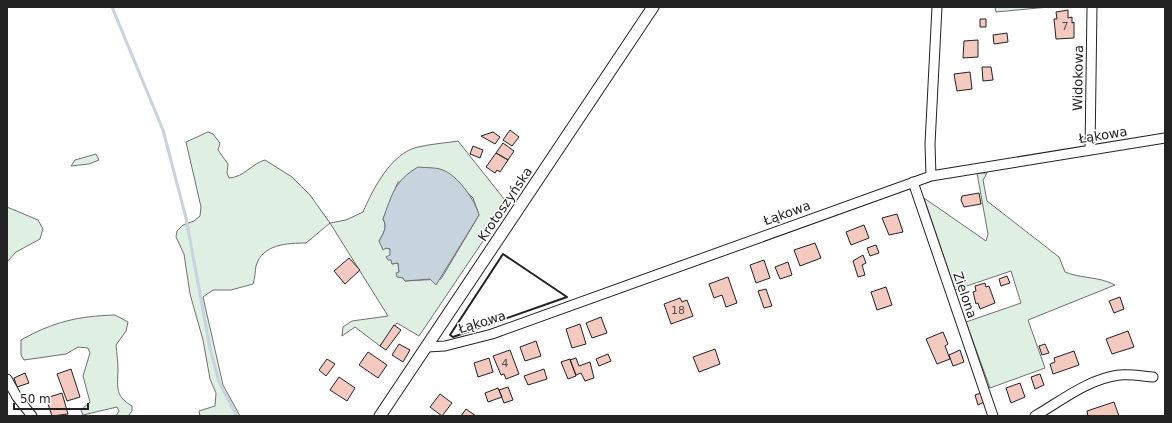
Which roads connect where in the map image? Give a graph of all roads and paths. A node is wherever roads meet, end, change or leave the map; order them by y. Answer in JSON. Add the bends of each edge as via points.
{"nodes":[{"id":1,"x":653,"y":7,"type":"edge"},
{"id":2,"x":937,"y":7,"type":"edge"},
{"id":3,"x":1092,"y":7,"type":"edge"},
{"id":4,"x":1165,"y":138,"type":"edge"},
{"id":5,"x":1090,"y":150,"type":"junction"},
{"id":6,"x":931,"y":176,"type":"junction"},
{"id":7,"x":913,"y":182,"type":"junction"},
{"id":8,"x":427,"y":347,"type":"junction"},
{"id":9,"x":1153,"y":377,"type":"dead end"},
{"id":10,"x":7,"y":379,"type":"edge"},
{"id":11,"x":32,"y":416,"type":"edge"},
{"id":12,"x":380,"y":416,"type":"edge"},
{"id":13,"x":993,"y":416,"type":"edge"},
{"id":14,"x":1034,"y":416,"type":"edge"}],
"edges":[{"from":1,"to":8,"type":"street","name":"Krotoszyńska"},
{"from":2,"to":6,"type":"street","via":[[930,144]]},
{"from":3,"to":5,"type":"street","name":"Widokowa"},
{"from":4,"to":5,"type":"street","name":"Łąkowa"},
{"from":5,"to":6,"type":"street","name":"Łąkowa"},
{"from":6,"to":7,"type":"street","name":"Łąkowa"},
{"from":7,"to":8,"type":"street","name":"Łąkowa","via":[[492,334],[445,346]]},
{"from":7,"to":13,"type":"street","name":"Zielona"},
{"from":8,"to":12,"type":"street","name":"Krotoszyńska"},
{"from":9,"to":14,"type":"street","via":[[1108,377]]},
{"from":10,"to":11,"type":"street"}]}
